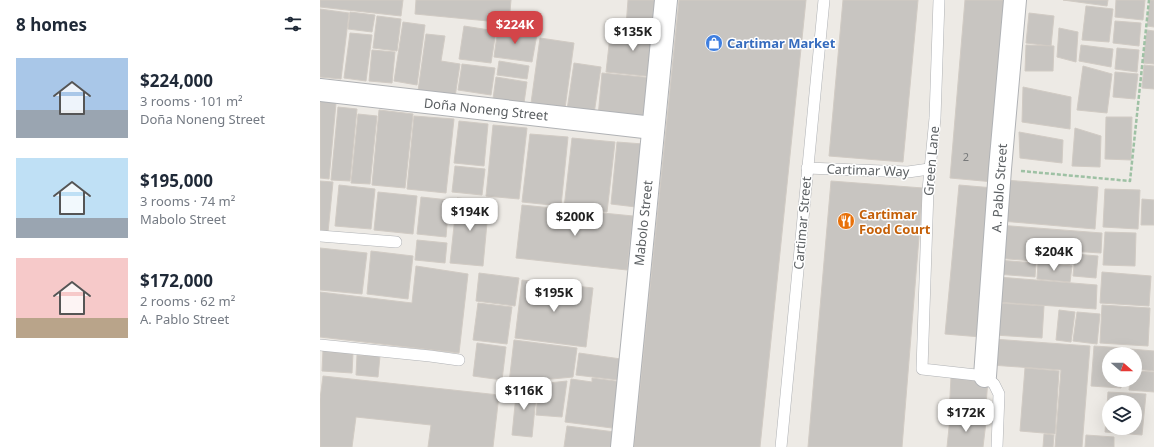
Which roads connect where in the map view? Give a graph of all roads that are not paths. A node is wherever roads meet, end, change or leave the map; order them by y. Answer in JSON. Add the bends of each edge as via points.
{"nodes":[{"id":1,"x":666,"y":0,"type":"edge"},
{"id":2,"x":824,"y":0,"type":"edge"},
{"id":3,"x":938,"y":0,"type":"edge"},
{"id":4,"x":1015,"y":0,"type":"edge"},
{"id":5,"x":320,"y":90,"type":"edge"},
{"id":6,"x":653,"y":128,"type":"junction"},
{"id":7,"x":807,"y":168,"type":"junction"},
{"id":8,"x":929,"y":169,"type":"junction"},
{"id":9,"x":320,"y":236,"type":"edge"},
{"id":10,"x":396,"y":242,"type":"dead end"},
{"id":11,"x":320,"y":345,"type":"edge"},
{"id":12,"x":459,"y":360,"type":"dead end"},
{"id":13,"x":985,"y":376,"type":"junction"},
{"id":14,"x":622,"y":447,"type":"edge"},
{"id":15,"x":781,"y":447,"type":"edge"},
{"id":16,"x":997,"y":447,"type":"edge"}],
"edges":[{"from":1,"to":6,"type":"street","name":"Mabolo Street"},
{"from":2,"to":7,"type":"lane","name":"Cartimar Street"},
{"from":3,"to":8,"type":"lane","name":"Green Lane","via":[[935,118]]},
{"from":4,"to":13,"type":"street","name":"A. Pablo Street"},
{"from":5,"to":6,"type":"street","name":"Doña Noneng Street"},
{"from":6,"to":14,"type":"street","name":"Mabolo Street"},
{"from":7,"to":8,"type":"lane","name":"Cartimar Way","via":[[908,172]]},
{"from":7,"to":15,"type":"lane","name":"Cartimar Street"},
{"from":8,"to":13,"type":"lane","name":"Green Lane","via":[[922,369]]},
{"from":9,"to":10,"type":"lane"},
{"from":11,"to":12,"type":"lane"},
{"from":13,"to":16,"type":"lane","via":[[994,384],[999,394]]}]}
